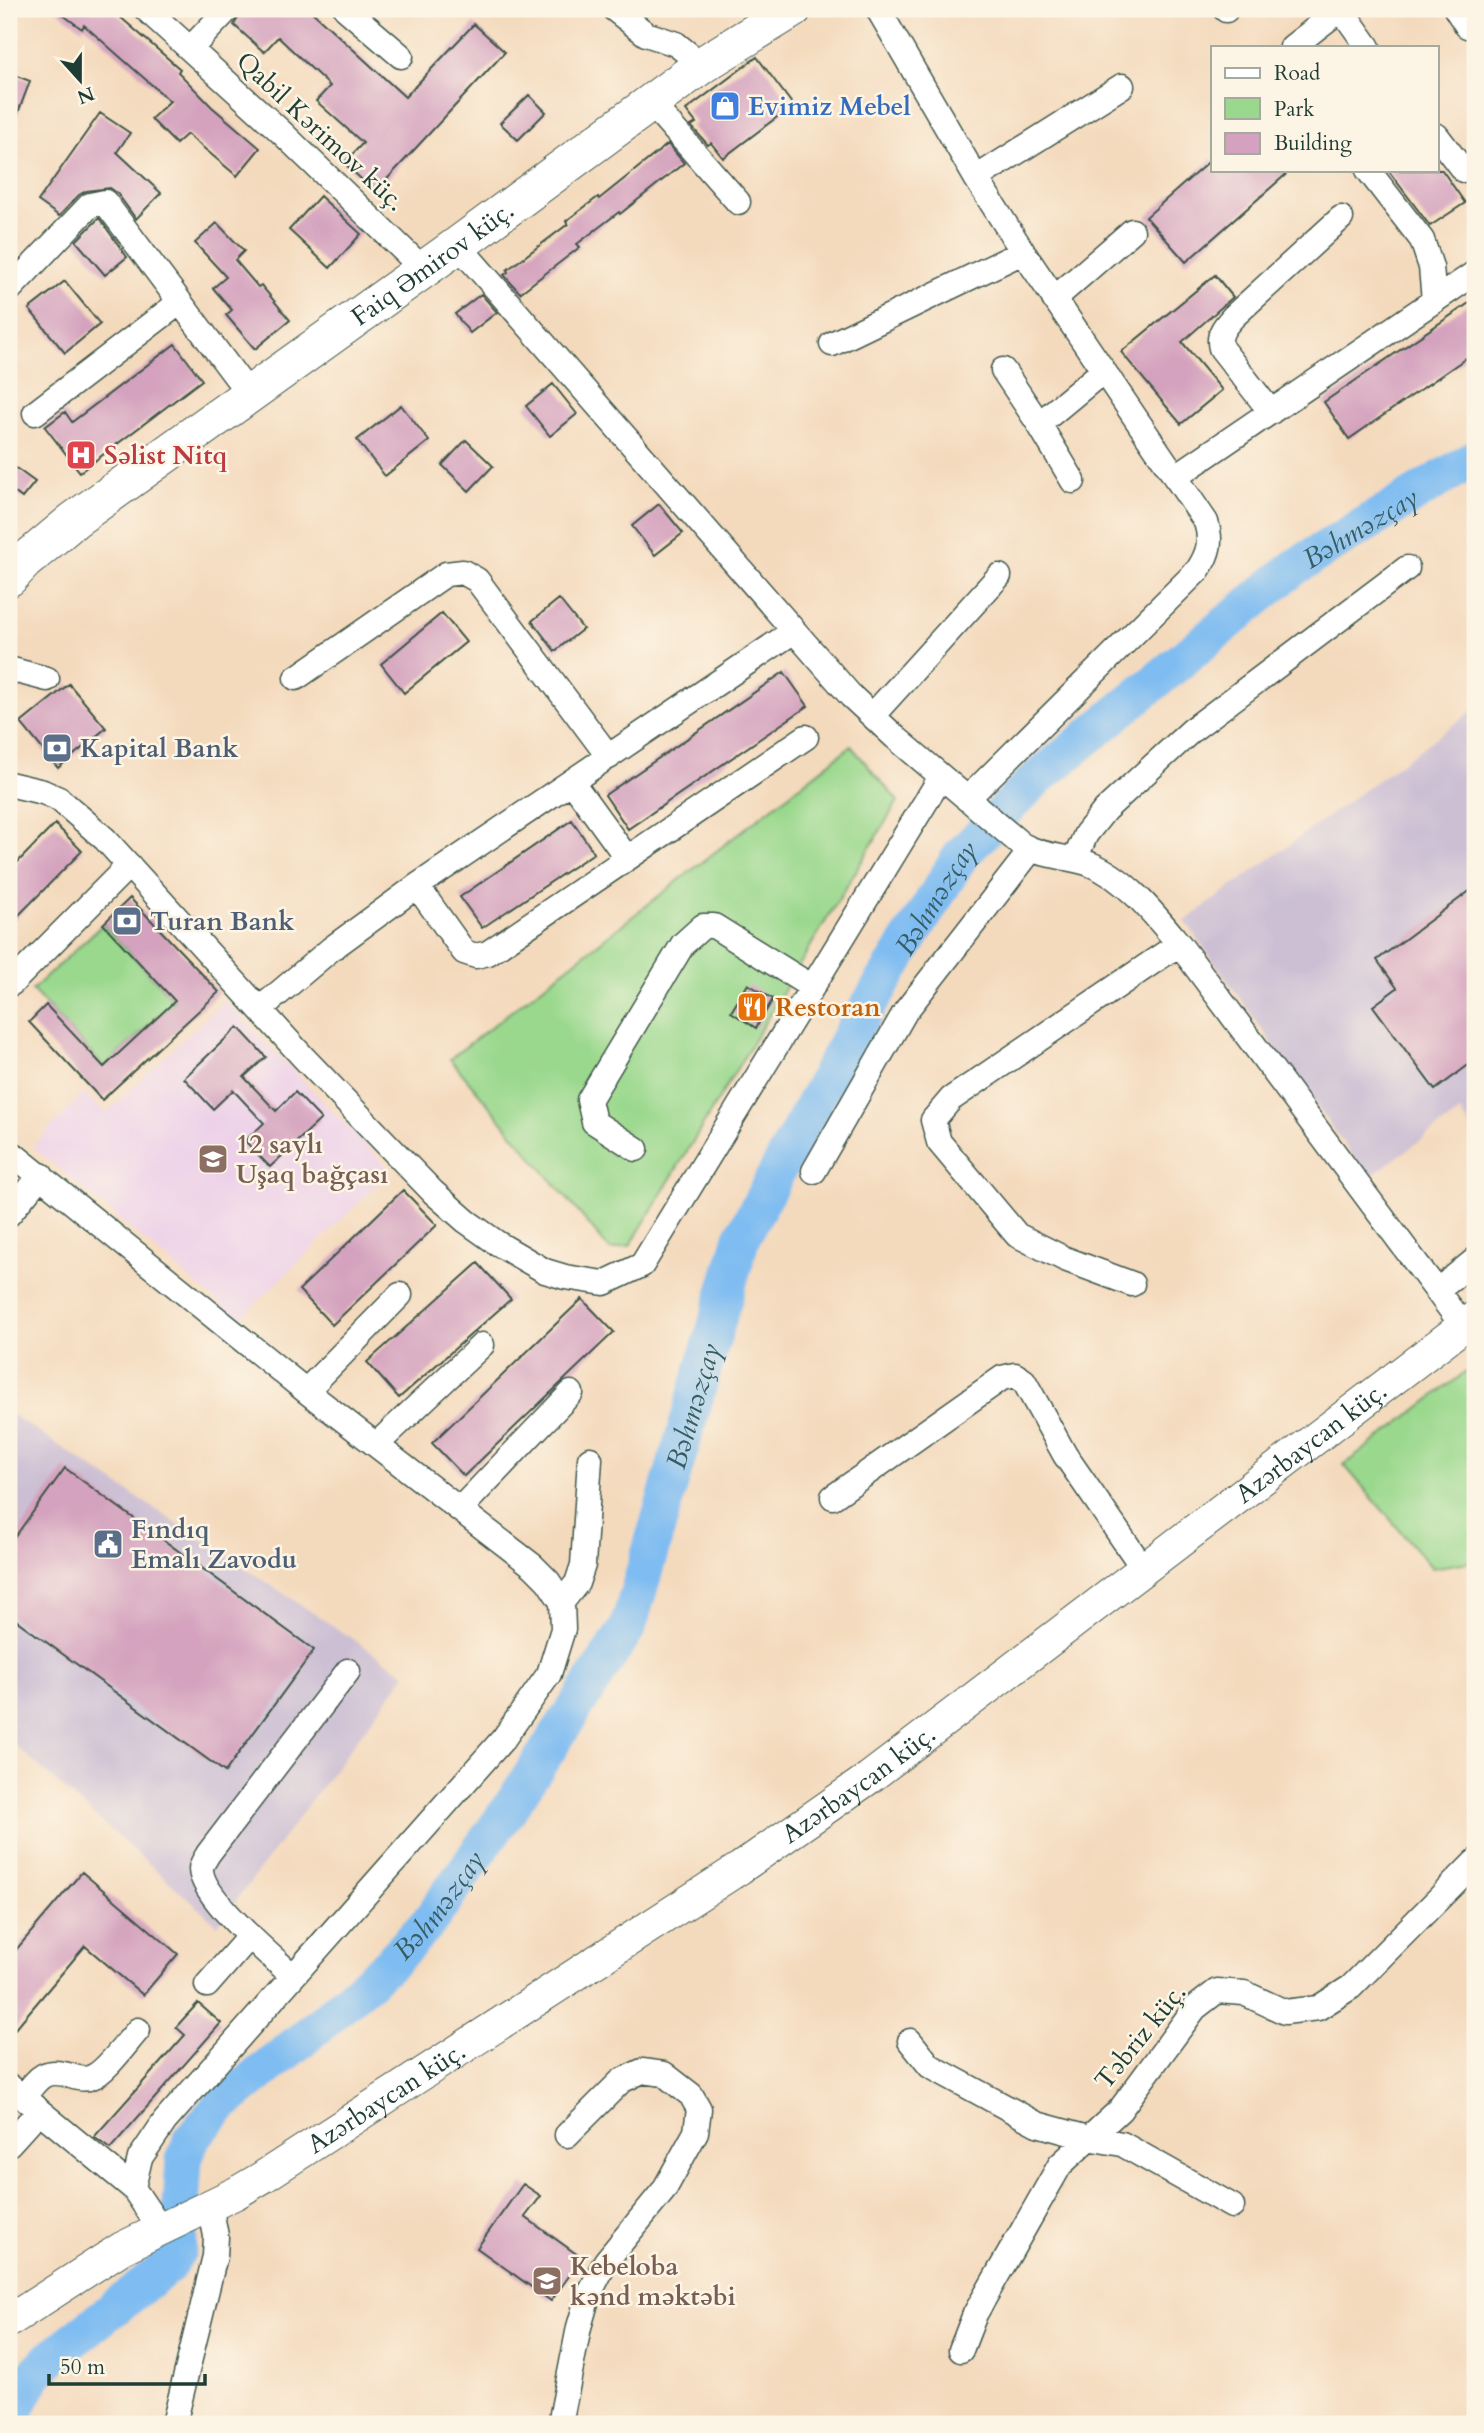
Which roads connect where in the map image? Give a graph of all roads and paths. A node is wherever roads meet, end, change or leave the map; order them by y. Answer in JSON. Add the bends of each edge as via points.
{"nodes":[{"id":1,"x":146,"y":9,"type":"edge"},
{"id":2,"x":228,"y":9,"type":"edge"},
{"id":3,"x":346,"y":9,"type":"edge"},
{"id":4,"x":614,"y":9,"type":"edge"},
{"id":5,"x":793,"y":9,"type":"edge"},
{"id":6,"x":877,"y":9,"type":"edge"},
{"id":7,"x":1341,"y":9,"type":"edge"},
{"id":8,"x":1293,"y":46,"type":"edge"},
{"id":9,"x":1367,"y":46,"type":"edge"},
{"id":10,"x":190,"y":49,"type":"junction"},
{"id":11,"x":401,"y":57,"type":"dead end"},
{"id":12,"x":702,"y":65,"type":"junction"},
{"id":13,"x":1122,"y":86,"type":"dead end"},
{"id":14,"x":651,"y":103,"type":"junction"},
{"id":15,"x":1438,"y":137,"type":"edge"},
{"id":16,"x":1462,"y":170,"type":"dead end"},
{"id":17,"x":1370,"y":172,"type":"edge"},
{"id":18,"x":976,"y":178,"type":"junction"},
{"id":19,"x":738,"y":202,"type":"dead end"},
{"id":20,"x":1341,"y":218,"type":"dead end"},
{"id":21,"x":1132,"y":231,"type":"dead end"},
{"id":22,"x":458,"y":245,"type":"junction"},
{"id":23,"x":1023,"y":253,"type":"junction"},
{"id":24,"x":423,"y":268,"type":"junction"},
{"id":25,"x":1475,"y":273,"type":"edge"},
{"id":26,"x":9,"y":290,"type":"edge"},
{"id":27,"x":1055,"y":299,"type":"junction"},
{"id":28,"x":1434,"y":301,"type":"junction"},
{"id":29,"x":180,"y":302,"type":"junction"},
{"id":30,"x":832,"y":344,"type":"dead end"},
{"id":31,"x":1003,"y":370,"type":"dead end"},
{"id":32,"x":1103,"y":371,"type":"junction"},
{"id":33,"x":249,"y":394,"type":"junction"},
{"id":34,"x":1271,"y":412,"type":"junction"},
{"id":35,"x":35,"y":413,"type":"dead end"},
{"id":36,"x":1039,"y":424,"type":"junction"},
{"id":37,"x":1175,"y":477,"type":"junction"},
{"id":38,"x":1073,"y":481,"type":"dead end"},
{"id":39,"x":74,"y":520,"type":"junction"},
{"id":40,"x":9,"y":552,"type":"edge"},
{"id":41,"x":1407,"y":568,"type":"dead end"},
{"id":42,"x":999,"y":576,"type":"dead end"},
{"id":43,"x":9,"y":578,"type":"edge"},
{"id":44,"x":794,"y":631,"type":"junction"},
{"id":45,"x":9,"y":669,"type":"edge"},
{"id":46,"x":296,"y":678,"type":"dead end"},
{"id":47,"x":47,"y":679,"type":"dead end"},
{"id":48,"x":872,"y":716,"type":"junction"},
{"id":49,"x":806,"y":737,"type":"dead end"},
{"id":50,"x":609,"y":757,"type":"junction"},
{"id":51,"x":941,"y":777,"type":"junction"},
{"id":52,"x":572,"y":782,"type":"junction"},
{"id":53,"x":9,"y":784,"type":"edge"},
{"id":54,"x":972,"y":803,"type":"junction"},
{"id":55,"x":1026,"y":848,"type":"junction"},
{"id":56,"x":627,"y":859,"type":"junction"},
{"id":57,"x":1075,"y":859,"type":"junction"},
{"id":58,"x":129,"y":865,"type":"junction"},
{"id":59,"x":417,"y":886,"type":"junction"},
{"id":60,"x":1179,"y":944,"type":"junction"},
{"id":61,"x":12,"y":983,"type":"dead end"},
{"id":62,"x":812,"y":987,"type":"junction"},
{"id":63,"x":260,"y":1009,"type":"junction"},
{"id":64,"x":636,"y":1149,"type":"dead end"},
{"id":65,"x":9,"y":1150,"type":"edge"},
{"id":66,"x":814,"y":1171,"type":"dead end"},
{"id":67,"x":41,"y":1175,"type":"junction"},
{"id":68,"x":9,"y":1214,"type":"edge"},
{"id":69,"x":1475,"y":1260,"type":"edge"},
{"id":70,"x":1132,"y":1284,"type":"dead end"},
{"id":71,"x":1437,"y":1291,"type":"junction"},
{"id":72,"x":400,"y":1295,"type":"dead end"},
{"id":73,"x":1469,"y":1322,"type":"edge"},
{"id":74,"x":482,"y":1345,"type":"dead end"},
{"id":75,"x":306,"y":1391,"type":"junction"},
{"id":76,"x":571,"y":1393,"type":"dead end"},
{"id":77,"x":376,"y":1445,"type":"junction"},
{"id":78,"x":590,"y":1459,"type":"dead end"},
{"id":79,"x":833,"y":1496,"type":"dead end"},
{"id":80,"x":461,"y":1508,"type":"junction"},
{"id":81,"x":1143,"y":1568,"type":"junction"},
{"id":82,"x":562,"y":1602,"type":"junction"},
{"id":83,"x":348,"y":1671,"type":"dead end"},
{"id":84,"x":1475,"y":1862,"type":"edge"},
{"id":85,"x":250,"y":1936,"type":"junction"},
{"id":86,"x":293,"y":1976,"type":"junction"},
{"id":87,"x":207,"y":1985,"type":"dead end"},
{"id":88,"x":138,"y":2030,"type":"dead end"},
{"id":89,"x":910,"y":2041,"type":"dead end"},
{"id":90,"x":23,"y":2098,"type":"edge"},
{"id":91,"x":567,"y":2135,"type":"dead end"},
{"id":92,"x":1088,"y":2138,"type":"junction"},
{"id":93,"x":9,"y":2144,"type":"edge"},
{"id":94,"x":133,"y":2188,"type":"junction"},
{"id":95,"x":210,"y":2205,"type":"junction"},
{"id":96,"x":1232,"y":2206,"type":"dead end"},
{"id":97,"x":160,"y":2228,"type":"junction"},
{"id":98,"x":9,"y":2321,"type":"edge"},
{"id":99,"x":961,"y":2350,"type":"dead end"},
{"id":100,"x":174,"y":2424,"type":"edge"},
{"id":101,"x":560,"y":2424,"type":"edge"}],
"edges":[{"from":1,"to":10,"type":"street","name":"Qabil Kərimov küç."},
{"from":2,"to":10,"type":"street"},
{"from":3,"to":11,"type":"street"},
{"from":4,"to":12,"type":"street","via":[[646,34],[676,44]]},
{"from":5,"to":12,"type":"highway","name":"Faiq Əmirov küç."},
{"from":6,"to":18,"type":"street"},
{"from":7,"to":8,"type":"street"},
{"from":7,"to":9,"type":"street"},
{"from":10,"to":24,"type":"street","name":"Qabil Kərimov küç."},
{"from":12,"to":14,"type":"highway","name":"Faiq Əmirov küç."},
{"from":13,"to":18,"type":"street"},
{"from":14,"to":19,"type":"street"},
{"from":14,"to":22,"type":"highway","name":"Faiq Əmirov küç."},
{"from":15,"to":16,"type":"street"},
{"from":17,"to":28,"type":"street","via":[[1422,240],[1431,267]]},
{"from":18,"to":23,"type":"street"},
{"from":20,"to":34,"type":"street","via":[[1234,316],[1219,340]]},
{"from":21,"to":27,"type":"street"},
{"from":22,"to":24,"type":"highway","name":"Faiq Əmirov küç."},
{"from":22,"to":44,"type":"street"},
{"from":23,"to":27,"type":"street"},
{"from":23,"to":30,"type":"street"},
{"from":24,"to":33,"type":"highway","name":"Faiq Əmirov küç."},
{"from":25,"to":28,"type":"street"},
{"from":26,"to":29,"type":"street","via":[[90,205],[105,202]]},
{"from":27,"to":32,"type":"street"},
{"from":28,"to":34,"type":"street"},
{"from":29,"to":33,"type":"street"},
{"from":29,"to":35,"type":"street"},
{"from":31,"to":36,"type":"street"},
{"from":32,"to":36,"type":"street"},
{"from":32,"to":37,"type":"street"},
{"from":33,"to":39,"type":"highway","name":"Faiq Əmirov küç."},
{"from":34,"to":37,"type":"street"},
{"from":36,"to":38,"type":"street"},
{"from":37,"to":54,"type":"street","via":[[1206,522],[1208,556]]},
{"from":39,"to":40,"type":"highway"},
{"from":39,"to":43,"type":"highway"},
{"from":41,"to":57,"type":"street","via":[[1192,730],[1105,810],[1086,834]]},
{"from":42,"to":48,"type":"street"},
{"from":44,"to":48,"type":"street"},
{"from":44,"to":50,"type":"street"},
{"from":45,"to":47,"type":"street"},
{"from":46,"to":50,"type":"street","via":[[446,574],[463,572],[477,580]]},
{"from":48,"to":51,"type":"street"},
{"from":49,"to":56,"type":"street"},
{"from":50,"to":52,"type":"street"},
{"from":51,"to":54,"type":"street"},
{"from":51,"to":62,"type":"street"},
{"from":52,"to":56,"type":"street"},
{"from":52,"to":59,"type":"street"},
{"from":53,"to":58,"type":"street","via":[[59,799]]},
{"from":54,"to":55,"type":"street"},
{"from":55,"to":57,"type":"street"},
{"from":55,"to":66,"type":"street","via":[[905,1012]]},
{"from":56,"to":59,"type":"street","via":[[488,953],[476,956],[464,952]]},
{"from":57,"to":60,"type":"street","via":[[1112,877],[1148,906]]},
{"from":58,"to":61,"type":"street"},
{"from":58,"to":63,"type":"street"},
{"from":59,"to":63,"type":"street"},
{"from":60,"to":70,"type":"street","via":[[951,1099],[933,1120],[939,1142],[1017,1235]]},
{"from":60,"to":71,"type":"street"},
{"from":62,"to":63,"type":"street","via":[[642,1265],[604,1283],[545,1271],[466,1221]]},
{"from":62,"to":64,"type":"street","via":[[714,926],[703,926],[683,944],[589,1100],[594,1122]]},
{"from":65,"to":67,"type":"street"},
{"from":67,"to":68,"type":"street"},
{"from":67,"to":75,"type":"street"},
{"from":69,"to":71,"type":"street"},
{"from":71,"to":73,"type":"street"},
{"from":72,"to":75,"type":"street"},
{"from":73,"to":81,"type":"main road","name":"Azərbaycan küç."},
{"from":74,"to":77,"type":"street"},
{"from":75,"to":77,"type":"street"},
{"from":76,"to":80,"type":"street"},
{"from":77,"to":80,"type":"street"},
{"from":78,"to":82,"type":"street","via":[[583,1565],[577,1583]]},
{"from":79,"to":81,"type":"street","via":[[1002,1378],[1015,1375],[1024,1381],[1065,1455]]},
{"from":80,"to":82,"type":"street","via":[[533,1566]]},
{"from":81,"to":95,"type":"main road","name":"Azərbaycan küç.","via":[[869,1778],[751,1860],[263,2177]]},
{"from":82,"to":86,"type":"street","via":[[559,1648],[529,1704]]},
{"from":83,"to":85,"type":"street","via":[[201,1867],[205,1882],[227,1913]]},
{"from":84,"to":92,"type":"street","name":"Təbriz küç.","via":[[1351,1987],[1318,2008],[1285,2011],[1244,1993],[1217,1991],[1195,2008],[1119,2110]]},
{"from":85,"to":86,"type":"street"},
{"from":85,"to":87,"type":"street"},
{"from":86,"to":94,"type":"street","via":[[165,2121],[140,2158]]},
{"from":88,"to":90,"type":"street","via":[[92,2078],[50,2072],[38,2078]]},
{"from":89,"to":92,"type":"street","via":[[930,2066],[1037,2124]]},
{"from":90,"to":93,"type":"street"},
{"from":90,"to":94,"type":"street"},
{"from":91,"to":101,"type":"street","via":[[621,2081],[642,2071],[664,2074],[691,2095],[699,2109],[696,2132],[664,2190],[606,2261],[588,2296]]},
{"from":92,"to":96,"type":"street","via":[[1122,2144]]},
{"from":92,"to":99,"type":"street","name":"Təbriz küç.","via":[[1060,2165],[975,2314]]},
{"from":94,"to":97,"type":"street"},
{"from":95,"to":97,"type":"main road","name":"Azərbaycan küç."},
{"from":95,"to":100,"type":"street","via":[[215,2256]]},
{"from":97,"to":98,"type":"main road"}]}
